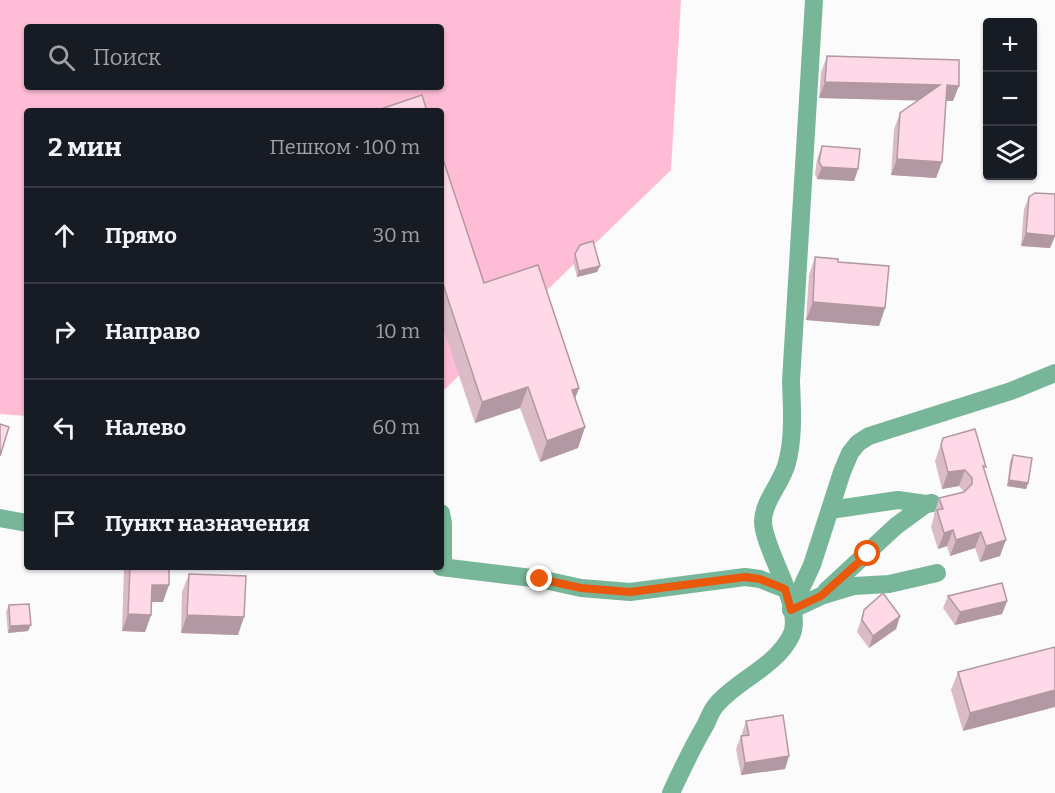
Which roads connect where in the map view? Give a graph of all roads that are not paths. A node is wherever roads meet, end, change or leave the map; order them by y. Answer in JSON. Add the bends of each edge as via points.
{"nodes":[{"id":1,"x":814,"y":0,"type":"edge"},
{"id":2,"x":1055,"y":374,"type":"edge"},
{"id":3,"x":945,"y":500,"type":"edge"},
{"id":4,"x":926,"y":504,"type":"junction"},
{"id":5,"x":830,"y":510,"type":"junction"},
{"id":6,"x":0,"y":518,"type":"edge"},
{"id":7,"x":24,"y":522,"type":"edge"},
{"id":8,"x":444,"y":567,"type":"edge"},
{"id":9,"x":937,"y":573,"type":"dead end"},
{"id":10,"x":785,"y":589,"type":"junction"},
{"id":11,"x":821,"y":596,"type":"junction"},
{"id":12,"x":791,"y":610,"type":"junction"},
{"id":13,"x":671,"y":793,"type":"edge"}],
"edges":[{"from":1,"to":10,"type":"street","via":[[791,381],[792,430],[787,465],[766,507],[763,522]]},
{"from":2,"to":5,"type":"street","via":[[869,435],[850,453]]},
{"from":3,"to":4,"type":"street"},
{"from":4,"to":5,"type":"street","via":[[898,500]]},
{"from":4,"to":11,"type":"street","via":[[896,526]]},
{"from":5,"to":12,"type":"street","via":[[812,565]]},
{"from":6,"to":7,"type":"street"},
{"from":8,"to":10,"type":"street","via":[[630,592],[745,577]]},
{"from":9,"to":11,"type":"street","via":[[889,584],[854,586]]},
{"from":10,"to":12,"type":"street"},
{"from":11,"to":12,"type":"street"},
{"from":12,"to":13,"type":"street","via":[[790,637],[771,660],[716,705]]}]}
